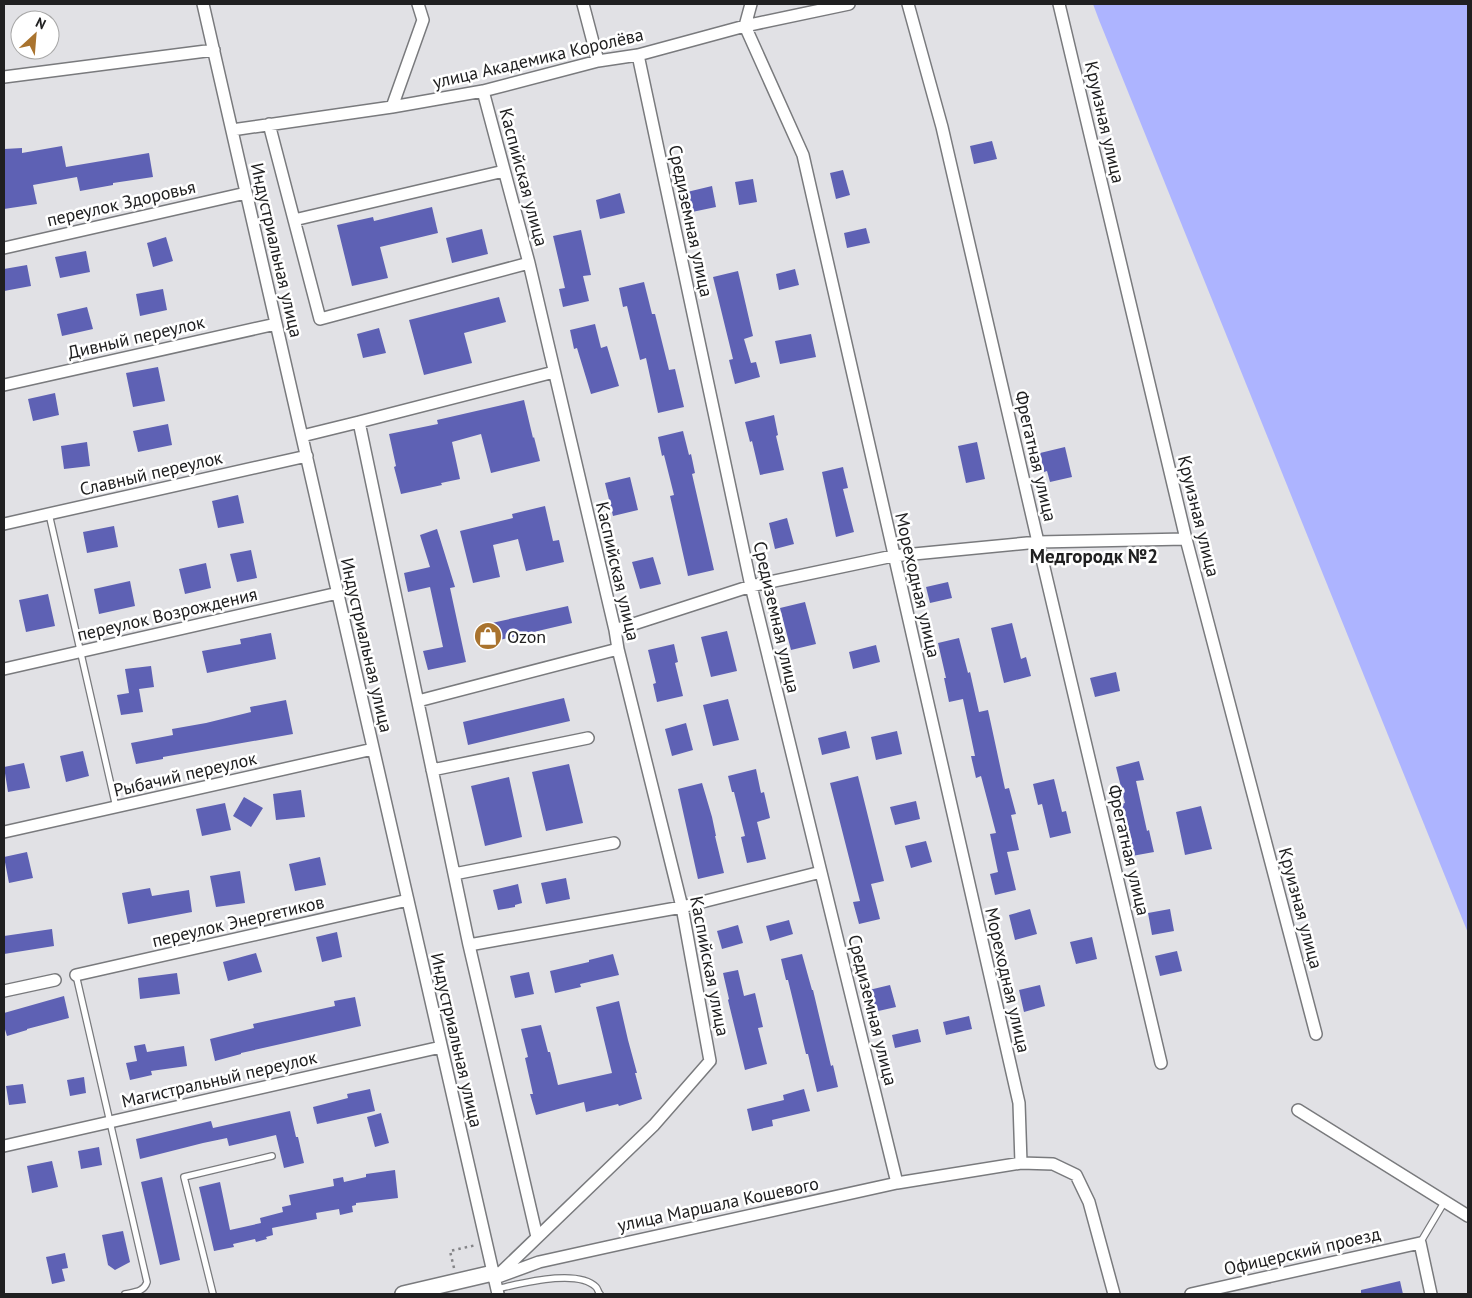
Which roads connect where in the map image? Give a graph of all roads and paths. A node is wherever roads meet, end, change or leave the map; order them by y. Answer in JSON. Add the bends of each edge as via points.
{"nodes":[{"id":1,"x":201,"y":4,"type":"edge"},
{"id":2,"x":418,"y":4,"type":"edge"},
{"id":3,"x":583,"y":4,"type":"edge"},
{"id":4,"x":751,"y":4,"type":"edge"},
{"id":5,"x":849,"y":4,"type":"edge"},
{"id":6,"x":908,"y":4,"type":"edge"},
{"id":7,"x":1059,"y":4,"type":"edge"},
{"id":8,"x":745,"y":26,"type":"junction"},
{"id":9,"x":214,"y":50,"type":"junction"},
{"id":10,"x":638,"y":55,"type":"junction"},
{"id":11,"x":598,"y":61,"type":"junction"},
{"id":12,"x":4,"y":77,"type":"edge"},
{"id":13,"x":483,"y":91,"type":"junction"},
{"id":14,"x":392,"y":107,"type":"junction"},
{"id":15,"x":269,"y":124,"type":"junction"},
{"id":16,"x":232,"y":130,"type":"junction"},
{"id":17,"x":504,"y":171,"type":"junction"},
{"id":18,"x":246,"y":193,"type":"junction"},
{"id":19,"x":294,"y":220,"type":"junction"},
{"id":20,"x":4,"y":248,"type":"edge"},
{"id":21,"x":529,"y":263,"type":"junction"},
{"id":22,"x":276,"y":324,"type":"junction"},
{"id":23,"x":554,"y":372,"type":"junction"},
{"id":24,"x":4,"y":385,"type":"edge"},
{"id":25,"x":360,"y":422,"type":"junction"},
{"id":26,"x":302,"y":436,"type":"junction"},
{"id":27,"x":306,"y":456,"type":"junction"},
{"id":28,"x":49,"y":514,"type":"junction"},
{"id":29,"x":4,"y":524,"type":"edge"},
{"id":30,"x":1186,"y":539,"type":"junction"},
{"id":31,"x":1038,"y":542,"type":"junction"},
{"id":32,"x":893,"y":556,"type":"junction"},
{"id":33,"x":751,"y":586,"type":"junction"},
{"id":34,"x":338,"y":594,"type":"junction"},
{"id":35,"x":615,"y":630,"type":"junction"},
{"id":36,"x":618,"y":649,"type":"junction"},
{"id":37,"x":80,"y":651,"type":"junction"},
{"id":38,"x":4,"y":668,"type":"edge"},
{"id":39,"x":418,"y":701,"type":"junction"},
{"id":40,"x":588,"y":738,"type":"dead end"},
{"id":41,"x":373,"y":749,"type":"junction"},
{"id":42,"x":432,"y":770,"type":"junction"},
{"id":43,"x":116,"y":807,"type":"junction"},
{"id":44,"x":4,"y":832,"type":"edge"},
{"id":45,"x":614,"y":843,"type":"dead end"},
{"id":46,"x":821,"y":872,"type":"junction"},
{"id":47,"x":454,"y":874,"type":"junction"},
{"id":48,"x":408,"y":900,"type":"junction"},
{"id":49,"x":682,"y":907,"type":"junction"},
{"id":50,"x":469,"y":945,"type":"junction"},
{"id":51,"x":76,"y":976,"type":"joint"},
{"id":52,"x":55,"y":980,"type":"dead end"},
{"id":53,"x":4,"y":991,"type":"edge"},
{"id":54,"x":1316,"y":1034,"type":"dead end"},
{"id":55,"x":441,"y":1047,"type":"junction"},
{"id":56,"x":1161,"y":1063,"type":"dead end"},
{"id":57,"x":1298,"y":1110,"type":"dead end"},
{"id":58,"x":110,"y":1122,"type":"junction"},
{"id":59,"x":4,"y":1146,"type":"edge"},
{"id":60,"x":272,"y":1156,"type":"dead end"},
{"id":61,"x":1021,"y":1162,"type":"junction"},
{"id":62,"x":897,"y":1184,"type":"junction"},
{"id":63,"x":1445,"y":1201,"type":"junction"},
{"id":64,"x":1468,"y":1216,"type":"edge"},
{"id":65,"x":537,"y":1237,"type":"junction"},
{"id":66,"x":486,"y":1243,"type":"junction"},
{"id":67,"x":1420,"y":1243,"type":"junction"},
{"id":68,"x":457,"y":1281,"type":"junction"},
{"id":69,"x":495,"y":1284,"type":"edge"},
{"id":70,"x":125,"y":1294,"type":"edge"},
{"id":71,"x":213,"y":1294,"type":"edge"},
{"id":72,"x":403,"y":1294,"type":"edge"},
{"id":73,"x":426,"y":1294,"type":"edge"},
{"id":74,"x":600,"y":1294,"type":"edge"},
{"id":75,"x":1114,"y":1294,"type":"edge"},
{"id":76,"x":1191,"y":1294,"type":"edge"},
{"id":77,"x":1431,"y":1294,"type":"edge"}],
"edges":[{"from":1,"to":9,"type":"street","name":"Индустриальная улица"},
{"from":2,"to":14,"type":"street","via":[[423,20]]},
{"from":3,"to":11,"type":"street"},
{"from":4,"to":8,"type":"street"},
{"from":5,"to":8,"type":"street","name":"улица Академика Королёва"},
{"from":6,"to":31,"type":"street","name":"Фрегатная улица","via":[[942,127]]},
{"from":7,"to":30,"type":"street","name":"Круизная улица"},
{"from":8,"to":10,"type":"street","name":"улица Академика Королёва"},
{"from":8,"to":32,"type":"street","name":"Мореходная улица","via":[[803,155]]},
{"from":9,"to":12,"type":"street"},
{"from":9,"to":16,"type":"street","name":"Индустриальная улица"},
{"from":10,"to":11,"type":"street","name":"улица Академика Королёва"},
{"from":10,"to":33,"type":"street","name":"Средиземная улица"},
{"from":11,"to":13,"type":"street","name":"улица Академика Королёва"},
{"from":13,"to":14,"type":"street","name":"улица Академика Королёва"},
{"from":13,"to":17,"type":"street","name":"Каспийская улица"},
{"from":14,"to":15,"type":"street","name":"улица Академика Королёва"},
{"from":15,"to":16,"type":"street","name":"улица Академика Королёва"},
{"from":15,"to":19,"type":"street"},
{"from":16,"to":18,"type":"street","name":"Индустриальная улица"},
{"from":17,"to":19,"type":"street"},
{"from":17,"to":21,"type":"street","name":"Каспийская улица"},
{"from":18,"to":20,"type":"street","name":"переулок Здоровья"},
{"from":18,"to":22,"type":"street","name":"Индустриальная улица"},
{"from":19,"to":21,"type":"street","via":[[320,319]]},
{"from":21,"to":23,"type":"street","name":"Каспийская улица"},
{"from":22,"to":24,"type":"street","name":"Дивный переулок"},
{"from":22,"to":26,"type":"street","name":"Индустриальная улица"},
{"from":23,"to":25,"type":"street"},
{"from":23,"to":35,"type":"street","name":"Каспийская улица"},
{"from":25,"to":26,"type":"street"},
{"from":25,"to":39,"type":"street"},
{"from":26,"to":27,"type":"street","name":"Индустриальная улица"},
{"from":27,"to":28,"type":"street","name":"Славный переулок"},
{"from":27,"to":34,"type":"street","name":"Индустриальная улица"},
{"from":28,"to":29,"type":"street","name":"Славный переулок"},
{"from":28,"to":37,"type":"lane"},
{"from":30,"to":31,"type":"street"},
{"from":30,"to":54,"type":"street","name":"Круизная улица"},
{"from":31,"to":32,"type":"street"},
{"from":31,"to":56,"type":"street","name":"Фрегатная улица"},
{"from":32,"to":33,"type":"street"},
{"from":32,"to":61,"type":"street","name":"Мореходная улица","via":[[1019,1103]]},
{"from":33,"to":35,"type":"street"},
{"from":33,"to":46,"type":"street","name":"Средиземная улица"},
{"from":34,"to":37,"type":"street","name":"переулок Возрождения"},
{"from":34,"to":41,"type":"street","name":"Индустриальная улица"},
{"from":35,"to":36,"type":"street","name":"Каспийская улица"},
{"from":36,"to":39,"type":"street"},
{"from":36,"to":49,"type":"street","name":"Каспийская улица"},
{"from":37,"to":38,"type":"street","name":"переулок Возрождения"},
{"from":37,"to":43,"type":"lane"},
{"from":39,"to":42,"type":"street"},
{"from":40,"to":42,"type":"street"},
{"from":41,"to":43,"type":"street","name":"Рыбачий переулок"},
{"from":41,"to":48,"type":"street","name":"Индустриальная улица"},
{"from":42,"to":47,"type":"street"},
{"from":43,"to":44,"type":"street","name":"Рыбачий переулок"},
{"from":45,"to":47,"type":"street"},
{"from":46,"to":49,"type":"street"},
{"from":46,"to":62,"type":"street","name":"Средиземная улица"},
{"from":47,"to":50,"type":"street"},
{"from":48,"to":51,"type":"street","name":"переулок Энергетиков"},
{"from":48,"to":55,"type":"street","name":"Индустриальная улица"},
{"from":49,"to":50,"type":"street"},
{"from":49,"to":65,"type":"street","name":"Каспийская улица","via":[[710,1061],[654,1125]]},
{"from":50,"to":65,"type":"street"},
{"from":51,"to":58,"type":"lane"},
{"from":52,"to":53,"type":"street"},
{"from":55,"to":58,"type":"street","name":"Магистральный переулок"},
{"from":55,"to":66,"type":"street","name":"Индустриальная улица"},
{"from":57,"to":63,"type":"street"},
{"from":58,"to":59,"type":"street","name":"Магистральный переулок"},
{"from":58,"to":70,"type":"lane","via":[[147,1282],[141,1290]]},
{"from":60,"to":71,"type":"lane","via":[[184,1177]]},
{"from":61,"to":62,"type":"street","name":"улица Маршала Кошевого"},
{"from":61,"to":75,"type":"street","name":"улица Маршала Кошевого","via":[[1053,1164],[1076,1175],[1089,1202]]},
{"from":62,"to":69,"type":"street","name":"улица Маршала Кошевого","via":[[539,1262]]},
{"from":63,"to":64,"type":"street"},
{"from":63,"to":67,"type":"lane"},
{"from":65,"to":69,"type":"street"},
{"from":66,"to":68,"type":"path","via":[[450,1251]]},
{"from":66,"to":69,"type":"street","name":"Индустриальная улица"},
{"from":67,"to":76,"type":"street","name":"Офицерский проезд"},
{"from":67,"to":77,"type":"street"},
{"from":68,"to":69,"type":"street","name":"улица Маршала Кошевого"},
{"from":68,"to":72,"type":"street","name":"улица Маршала Кошевого"},
{"from":69,"to":73,"type":"street","name":"улица Маршала Кошевого"},
{"from":69,"to":74,"type":"lane","via":[[574,1278],[596,1288]]}]}
